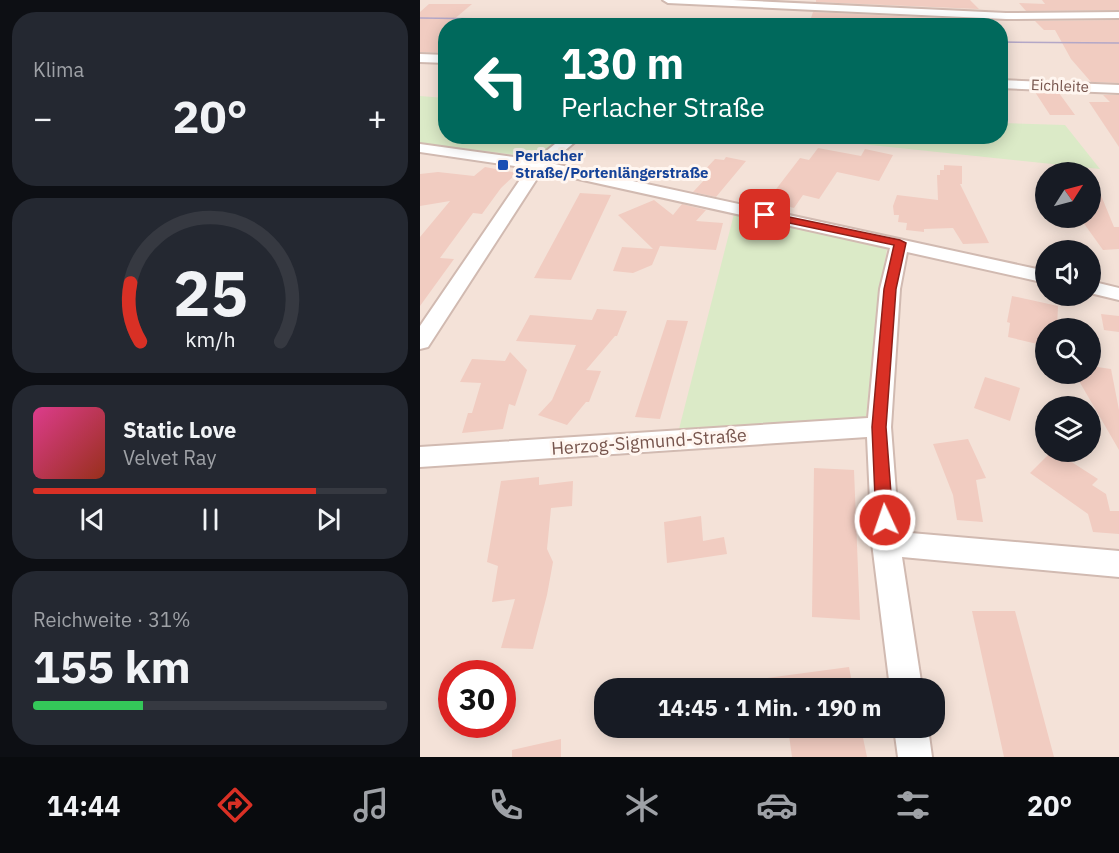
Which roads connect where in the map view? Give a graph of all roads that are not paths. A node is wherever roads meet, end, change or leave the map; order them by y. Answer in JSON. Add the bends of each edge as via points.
{"nodes":[{"id":1,"x":668,"y":0,"type":"edge"},
{"id":2,"x":782,"y":2,"type":"edge"},
{"id":3,"x":1119,"y":15,"type":"edge"},
{"id":4,"x":420,"y":58,"type":"edge"},
{"id":5,"x":438,"y":59,"type":"edge"},
{"id":6,"x":1008,"y":84,"type":"edge"},
{"id":7,"x":1119,"y":89,"type":"edge"},
{"id":8,"x":565,"y":144,"type":"edge"},
{"id":9,"x":420,"y":148,"type":"edge"},
{"id":10,"x":538,"y":165,"type":"junction"},
{"id":11,"x":900,"y":243,"type":"junction"},
{"id":12,"x":1035,"y":274,"type":"edge"},
{"id":13,"x":1101,"y":290,"type":"edge"},
{"id":14,"x":1119,"y":294,"type":"edge"},
{"id":15,"x":420,"y":342,"type":"edge"},
{"id":16,"x":879,"y":427,"type":"junction"},
{"id":17,"x":420,"y":457,"type":"edge"},
{"id":18,"x":886,"y":543,"type":"junction"},
{"id":19,"x":1119,"y":564,"type":"edge"},
{"id":20,"x":905,"y":678,"type":"edge"},
{"id":21,"x":912,"y":738,"type":"edge"},
{"id":22,"x":915,"y":757,"type":"edge"}],
"edges":[{"from":1,"to":2,"type":"street"},
{"from":2,"to":3,"type":"street","via":[[1006,16]]},
{"from":4,"to":5,"type":"street"},
{"from":6,"to":7,"type":"street","name":"Eichleite"},
{"from":8,"to":10,"type":"street"},
{"from":9,"to":10,"type":"street"},
{"from":10,"to":11,"type":"street"},
{"from":10,"to":15,"type":"street"},
{"from":11,"to":12,"type":"street"},
{"from":11,"to":16,"type":"street","via":[[890,289]]},
{"from":13,"to":14,"type":"street"},
{"from":16,"to":17,"type":"street","name":"Herzog-Sigmund-Straße"},
{"from":16,"to":18,"type":"street"},
{"from":18,"to":19,"type":"street"},
{"from":18,"to":20,"type":"street"},
{"from":21,"to":22,"type":"street"}]}
